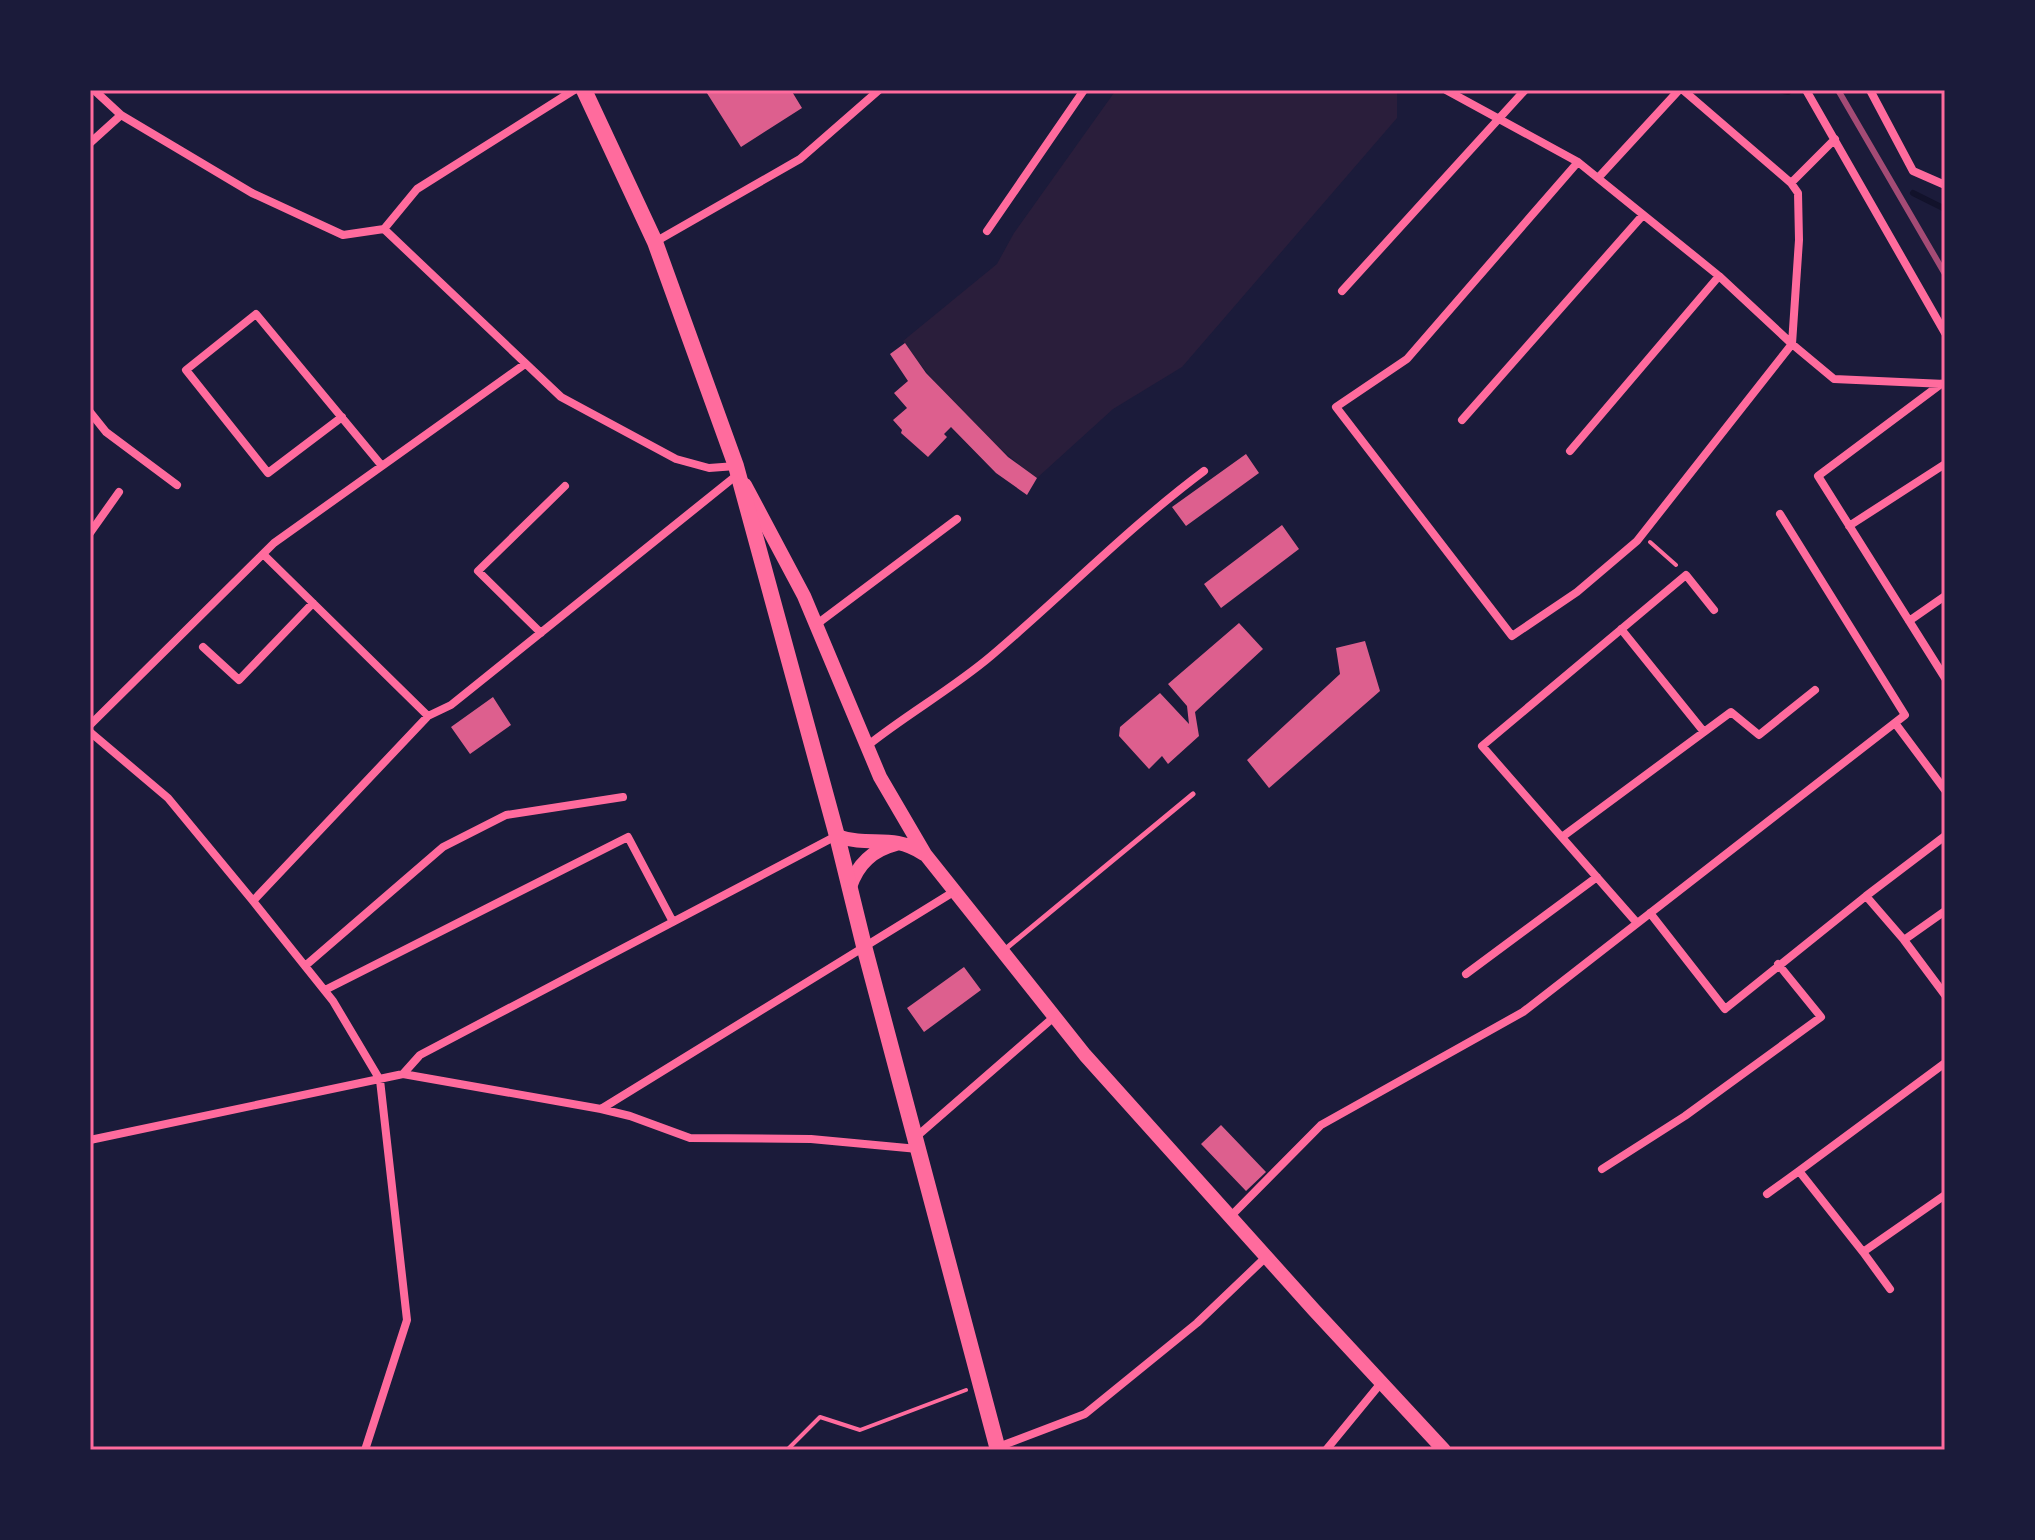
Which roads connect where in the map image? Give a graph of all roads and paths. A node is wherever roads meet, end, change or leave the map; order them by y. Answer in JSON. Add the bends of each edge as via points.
{"nodes":[{"id":1,"x":94,"y":90,"type":"edge"},
{"id":2,"x":574,"y":90,"type":"edge"},
{"id":3,"x":584,"y":90,"type":"edge"},
{"id":4,"x":879,"y":90,"type":"edge"},
{"id":5,"x":1084,"y":90,"type":"edge"},
{"id":6,"x":1446,"y":90,"type":"edge"},
{"id":7,"x":1525,"y":90,"type":"edge"},
{"id":8,"x":1681,"y":90,"type":"edge"},
{"id":9,"x":1806,"y":90,"type":"edge"},
{"id":10,"x":1870,"y":90,"type":"edge"},
{"id":11,"x":121,"y":115,"type":"junction"},
{"id":12,"x":1499,"y":119,"type":"junction"},
{"id":13,"x":1835,"y":139,"type":"junction"},
{"id":14,"x":90,"y":143,"type":"edge"},
{"id":15,"x":1578,"y":162,"type":"junction"},
{"id":16,"x":1598,"y":178,"type":"junction"},
{"id":17,"x":1791,"y":183,"type":"junction"},
{"id":18,"x":1945,"y":185,"type":"edge"},
{"id":19,"x":1643,"y":215,"type":"junction"},
{"id":20,"x":384,"y":229,"type":"junction"},
{"id":21,"x":987,"y":231,"type":"dead end"},
{"id":22,"x":655,"y":242,"type":"junction"},
{"id":23,"x":1719,"y":276,"type":"junction"},
{"id":24,"x":1342,"y":291,"type":"dead end"},
{"id":25,"x":1945,"y":333,"type":"edge"},
{"id":26,"x":1792,"y":344,"type":"junction"},
{"id":27,"x":525,"y":364,"type":"junction"},
{"id":28,"x":1943,"y":384,"type":"edge"},
{"id":29,"x":90,"y":412,"type":"edge"},
{"id":30,"x":342,"y":417,"type":"junction"},
{"id":31,"x":1462,"y":420,"type":"dead end"},
{"id":32,"x":1570,"y":451,"type":"dead end"},
{"id":33,"x":1945,"y":464,"type":"edge"},
{"id":34,"x":382,"y":466,"type":"junction"},
{"id":35,"x":737,"y":470,"type":"junction"},
{"id":36,"x":1204,"y":471,"type":"dead end"},
{"id":37,"x":177,"y":485,"type":"dead end"},
{"id":38,"x":565,"y":486,"type":"dead end"},
{"id":39,"x":119,"y":492,"type":"dead end"},
{"id":40,"x":1780,"y":514,"type":"dead end"},
{"id":41,"x":957,"y":519,"type":"dead end"},
{"id":42,"x":1849,"y":526,"type":"junction"},
{"id":43,"x":90,"y":533,"type":"edge"},
{"id":44,"x":1642,"y":535,"type":"junction"},
{"id":45,"x":263,"y":554,"type":"junction"},
{"id":46,"x":1686,"y":575,"type":"junction"},
{"id":47,"x":1945,"y":596,"type":"edge"},
{"id":48,"x":313,"y":603,"type":"junction"},
{"id":49,"x":1714,"y":610,"type":"dead end"},
{"id":50,"x":1909,"y":621,"type":"junction"},
{"id":51,"x":817,"y":624,"type":"junction"},
{"id":52,"x":1621,"y":629,"type":"junction"},
{"id":53,"x":541,"y":633,"type":"junction"},
{"id":54,"x":203,"y":647,"type":"dead end"},
{"id":55,"x":1945,"y":678,"type":"edge"},
{"id":56,"x":1815,"y":690,"type":"dead end"},
{"id":57,"x":428,"y":716,"type":"junction"},
{"id":58,"x":1895,"y":723,"type":"junction"},
{"id":59,"x":90,"y":725,"type":"edge"},
{"id":60,"x":90,"y":732,"type":"edge"},
{"id":61,"x":1704,"y":732,"type":"junction"},
{"id":62,"x":867,"y":746,"type":"junction"},
{"id":63,"x":1945,"y":790,"type":"edge"},
{"id":64,"x":1193,"y":794,"type":"dead end"},
{"id":65,"x":623,"y":797,"type":"dead end"},
{"id":66,"x":837,"y":836,"type":"junction"},
{"id":67,"x":1945,"y":836,"type":"edge"},
{"id":68,"x":1562,"y":837,"type":"junction"},
{"id":69,"x":905,"y":842,"type":"junction"},
{"id":70,"x":925,"y":854,"type":"junction"},
{"id":71,"x":1597,"y":877,"type":"junction"},
{"id":72,"x":850,"y":887,"type":"junction"},
{"id":73,"x":955,"y":891,"type":"junction"},
{"id":74,"x":1866,"y":896,"type":"junction"},
{"id":75,"x":253,"y":901,"type":"junction"},
{"id":76,"x":1945,"y":911,"type":"edge"},
{"id":77,"x":1650,"y":913,"type":"junction"},
{"id":78,"x":673,"y":922,"type":"junction"},
{"id":79,"x":1637,"y":923,"type":"junction"},
{"id":80,"x":1904,"y":940,"type":"junction"},
{"id":81,"x":864,"y":946,"type":"junction"},
{"id":82,"x":1002,"y":951,"type":"junction"},
{"id":83,"x":1778,"y":964,"type":"junction"},
{"id":84,"x":305,"y":966,"type":"junction"},
{"id":85,"x":1466,"y":974,"type":"dead end"},
{"id":86,"x":325,"y":990,"type":"junction"},
{"id":87,"x":1945,"y":995,"type":"edge"},
{"id":88,"x":1054,"y":1017,"type":"junction"},
{"id":89,"x":1945,"y":1063,"type":"edge"},
{"id":90,"x":403,"y":1074,"type":"junction"},
{"id":91,"x":380,"y":1080,"type":"junction"},
{"id":92,"x":601,"y":1109,"type":"junction"},
{"id":93,"x":90,"y":1140,"type":"edge"},
{"id":94,"x":917,"y":1143,"type":"junction"},
{"id":95,"x":1602,"y":1169,"type":"dead end"},
{"id":96,"x":1799,"y":1171,"type":"junction"},
{"id":97,"x":1767,"y":1194,"type":"dead end"},
{"id":98,"x":1945,"y":1195,"type":"edge"},
{"id":99,"x":1230,"y":1217,"type":"junction"},
{"id":100,"x":1863,"y":1252,"type":"junction"},
{"id":101,"x":1266,"y":1257,"type":"junction"},
{"id":102,"x":1890,"y":1289,"type":"dead end"},
{"id":103,"x":1381,"y":1383,"type":"junction"},
{"id":104,"x":981,"y":1385,"type":"junction"},
{"id":105,"x":997,"y":1448,"type":"edge"},
{"id":106,"x":365,"y":1450,"type":"edge"},
{"id":107,"x":787,"y":1450,"type":"edge"},
{"id":108,"x":1326,"y":1450,"type":"edge"},
{"id":109,"x":1444,"y":1450,"type":"edge"}],
"edges":[{"from":1,"to":11,"type":"street"},
{"from":2,"to":20,"type":"street","via":[[417,189]]},
{"from":3,"to":22,"type":"main road"},
{"from":4,"to":22,"type":"street","via":[[800,159]]},
{"from":5,"to":21,"type":"street"},
{"from":6,"to":12,"type":"street"},
{"from":7,"to":12,"type":"street"},
{"from":8,"to":16,"type":"street"},
{"from":8,"to":17,"type":"street"},
{"from":9,"to":13,"type":"street"},
{"from":10,"to":18,"type":"street","via":[[1913,171]]},
{"from":11,"to":14,"type":"street"},
{"from":11,"to":20,"type":"street","via":[[252,193],[343,235]]},
{"from":12,"to":15,"type":"street"},
{"from":12,"to":24,"type":"street"},
{"from":13,"to":17,"type":"street"},
{"from":13,"to":25,"type":"street"},
{"from":15,"to":16,"type":"street"},
{"from":15,"to":44,"type":"street","via":[[1407,359],[1336,407],[1512,636],[1577,592]]},
{"from":16,"to":19,"type":"street"},
{"from":17,"to":26,"type":"street","via":[[1798,193],[1799,240]]},
{"from":19,"to":23,"type":"street"},
{"from":19,"to":31,"type":"street"},
{"from":20,"to":27,"type":"street"},
{"from":22,"to":35,"type":"main road"},
{"from":23,"to":26,"type":"street"},
{"from":23,"to":32,"type":"street"},
{"from":26,"to":28,"type":"street","via":[[1834,379]]},
{"from":26,"to":44,"type":"street"},
{"from":27,"to":34,"type":"street"},
{"from":27,"to":35,"type":"street","via":[[561,397],[676,459]]},
{"from":28,"to":42,"type":"street","via":[[1818,476]]},
{"from":29,"to":37,"type":"street","via":[[106,432]]},
{"from":30,"to":30,"type":"street","via":[[256,314],[186,370],[268,473]]},
{"from":30,"to":34,"type":"street"},
{"from":33,"to":42,"type":"street"},
{"from":34,"to":45,"type":"street"},
{"from":35,"to":51,"type":"main road"},
{"from":35,"to":53,"type":"street"},
{"from":35,"to":66,"type":"main road"},
{"from":36,"to":62,"type":"street","via":[[988,658]]},
{"from":38,"to":53,"type":"street","via":[[478,571]]},
{"from":39,"to":43,"type":"street"},
{"from":40,"to":58,"type":"street","via":[[1905,715]]},
{"from":41,"to":51,"type":"street"},
{"from":42,"to":50,"type":"street"},
{"from":44,"to":46,"type":"path"},
{"from":45,"to":48,"type":"street"},
{"from":45,"to":59,"type":"street"},
{"from":46,"to":49,"type":"street"},
{"from":46,"to":52,"type":"street"},
{"from":47,"to":50,"type":"street"},
{"from":48,"to":54,"type":"street","via":[[239,680]]},
{"from":48,"to":57,"type":"street"},
{"from":50,"to":55,"type":"street"},
{"from":51,"to":62,"type":"main road"},
{"from":51,"to":70,"type":"main road","via":[[813,639],[870,778]]},
{"from":52,"to":61,"type":"street"},
{"from":52,"to":68,"type":"street","via":[[1482,746]]},
{"from":53,"to":57,"type":"street","via":[[451,705]]},
{"from":56,"to":61,"type":"street","via":[[1759,735],[1731,712]]},
{"from":57,"to":75,"type":"street"},
{"from":58,"to":63,"type":"street"},
{"from":58,"to":77,"type":"street"},
{"from":60,"to":75,"type":"street","via":[[168,798]]},
{"from":61,"to":68,"type":"street"},
{"from":62,"to":70,"type":"main road"},
{"from":64,"to":82,"type":"lane"},
{"from":65,"to":84,"type":"street","via":[[506,815],[443,847]]},
{"from":66,"to":69,"type":"main road"},
{"from":66,"to":72,"type":"main road"},
{"from":66,"to":78,"type":"street"},
{"from":67,"to":74,"type":"street"},
{"from":68,"to":71,"type":"street"},
{"from":69,"to":70,"type":"main road"},
{"from":69,"to":72,"type":"main road","via":[[863,861]]},
{"from":70,"to":73,"type":"main road"},
{"from":71,"to":79,"type":"street"},
{"from":71,"to":85,"type":"street"},
{"from":72,"to":81,"type":"main road"},
{"from":73,"to":81,"type":"street"},
{"from":73,"to":82,"type":"main road"},
{"from":74,"to":80,"type":"street"},
{"from":74,"to":83,"type":"street"},
{"from":75,"to":84,"type":"street"},
{"from":76,"to":80,"type":"street"},
{"from":77,"to":79,"type":"street"},
{"from":77,"to":83,"type":"street","via":[[1725,1009]]},
{"from":78,"to":86,"type":"street","via":[[628,837]]},
{"from":78,"to":90,"type":"street","via":[[420,1055]]},
{"from":79,"to":99,"type":"street","via":[[1523,1012],[1321,1125]]},
{"from":80,"to":87,"type":"street"},
{"from":81,"to":92,"type":"street"},
{"from":81,"to":94,"type":"main road"},
{"from":82,"to":88,"type":"main road"},
{"from":83,"to":95,"type":"street","via":[[1821,1017]]},
{"from":84,"to":86,"type":"street"},
{"from":86,"to":91,"type":"street"},
{"from":88,"to":94,"type":"street"},
{"from":88,"to":99,"type":"main road"},
{"from":89,"to":96,"type":"street"},
{"from":90,"to":91,"type":"street"},
{"from":90,"to":92,"type":"street"},
{"from":91,"to":93,"type":"street"},
{"from":91,"to":106,"type":"street","via":[[407,1320]]},
{"from":92,"to":94,"type":"street","via":[[690,1138]]},
{"from":94,"to":104,"type":"main road"},
{"from":96,"to":97,"type":"street"},
{"from":96,"to":100,"type":"street"},
{"from":98,"to":100,"type":"street"},
{"from":99,"to":101,"type":"main road"},
{"from":100,"to":102,"type":"street"},
{"from":101,"to":103,"type":"main road"},
{"from":101,"to":105,"type":"street","via":[[1197,1323],[1085,1414]]},
{"from":103,"to":108,"type":"street"},
{"from":103,"to":109,"type":"main road"},
{"from":104,"to":105,"type":"main road"},
{"from":104,"to":107,"type":"path","via":[[860,1430],[820,1417]]}]}
